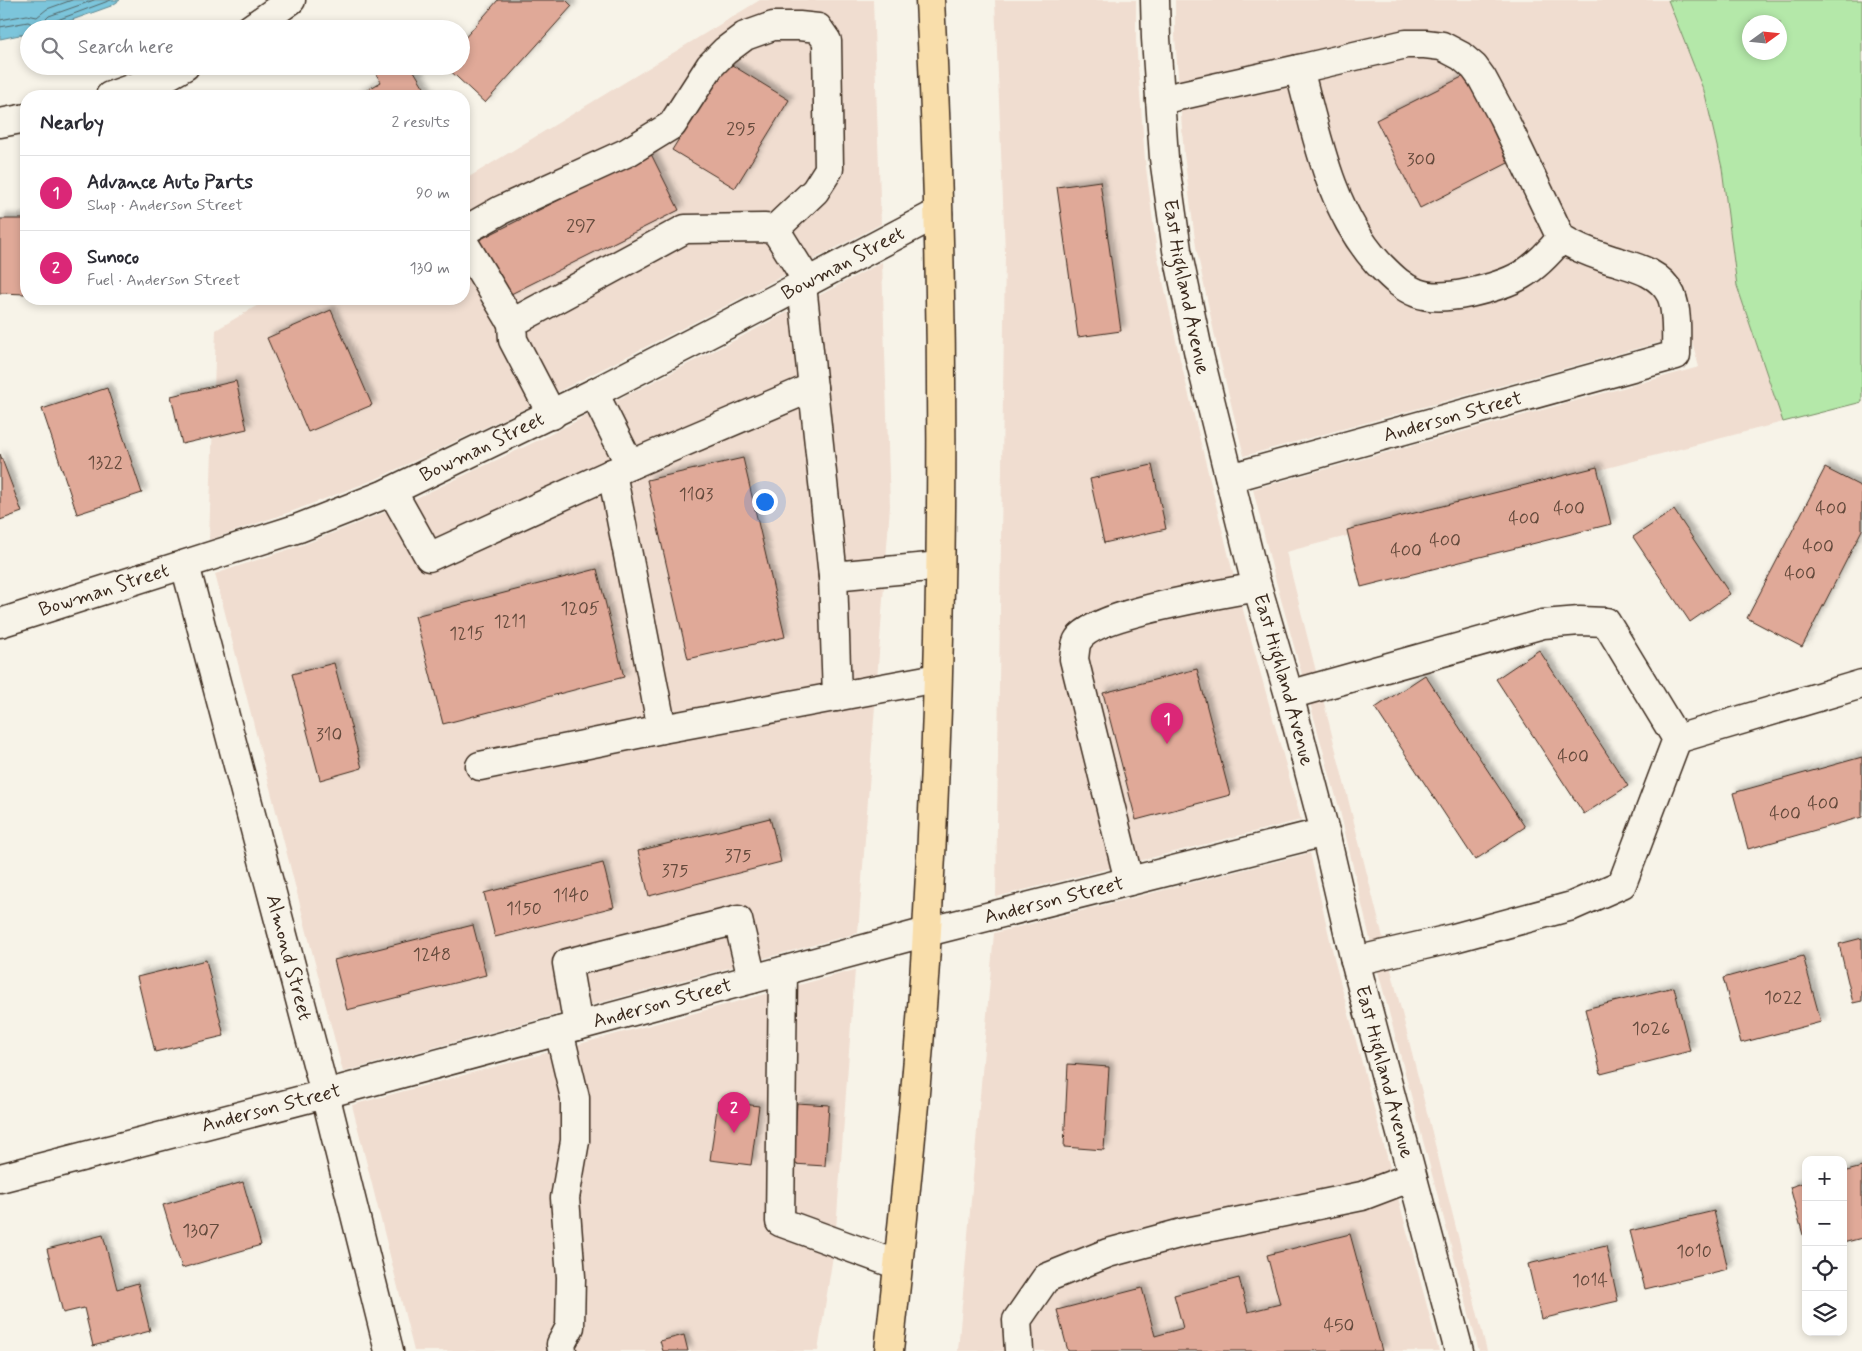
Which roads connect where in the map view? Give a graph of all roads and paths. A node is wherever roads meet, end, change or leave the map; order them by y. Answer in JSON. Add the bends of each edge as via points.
{"nodes":[{"id":1,"x":291,"y":0,"type":"edge"},
{"id":2,"x":930,"y":0,"type":"edge"},
{"id":3,"x":1155,"y":0,"type":"edge"},
{"id":4,"x":263,"y":20,"type":"edge"},
{"id":5,"x":1299,"y":68,"type":"junction"},
{"id":6,"x":169,"y":75,"type":"edge"},
{"id":7,"x":127,"y":90,"type":"edge"},
{"id":8,"x":1160,"y":100,"type":"junction"},
{"id":9,"x":20,"y":119,"type":"edge"},
{"id":10,"x":0,"y":123,"type":"edge"},
{"id":11,"x":938,"y":213,"type":"junction"},
{"id":12,"x":470,"y":227,"type":"edge"},
{"id":13,"x":775,"y":229,"type":"junction"},
{"id":14,"x":1561,"y":238,"type":"junction"},
{"id":15,"x":470,"y":253,"type":"edge"},
{"id":16,"x":805,"y":284,"type":"junction"},
{"id":17,"x":512,"y":323,"type":"junction"},
{"id":18,"x":813,"y":387,"type":"junction"},
{"id":19,"x":594,"y":393,"type":"junction"},
{"id":20,"x":552,"y":415,"type":"junction"},
{"id":21,"x":621,"y":469,"type":"junction"},
{"id":22,"x":1230,"y":478,"type":"junction"},
{"id":23,"x":392,"y":490,"type":"junction"},
{"id":24,"x":185,"y":565,"type":"junction"},
{"id":25,"x":940,"y":566,"type":"junction"},
{"id":26,"x":833,"y":576,"type":"junction"},
{"id":27,"x":1257,"y":588,"type":"junction"},
{"id":28,"x":0,"y":623,"type":"edge"},
{"id":29,"x":937,"y":678,"type":"junction"},
{"id":30,"x":1862,"y":684,"type":"edge"},
{"id":31,"x":1288,"y":695,"type":"junction"},
{"id":32,"x":837,"y":697,"type":"junction"},
{"id":33,"x":662,"y":728,"type":"junction"},
{"id":34,"x":1677,"y":739,"type":"junction"},
{"id":35,"x":480,"y":766,"type":"dead end"},
{"id":36,"x":1325,"y":832,"type":"junction"},
{"id":37,"x":1129,"y":881,"type":"junction"},
{"id":38,"x":927,"y":932,"type":"junction"},
{"id":39,"x":1355,"y":960,"type":"junction"},
{"id":40,"x":783,"y":971,"type":"junction"},
{"id":41,"x":752,"y":979,"type":"junction"},
{"id":42,"x":568,"y":1029,"type":"junction"},
{"id":43,"x":325,"y":1094,"type":"junction"},
{"id":44,"x":1412,"y":1177,"type":"junction"},
{"id":45,"x":0,"y":1178,"type":"edge"},
{"id":46,"x":898,"y":1265,"type":"junction"},
{"id":47,"x":389,"y":1351,"type":"edge"},
{"id":48,"x":562,"y":1351,"type":"edge"},
{"id":49,"x":889,"y":1351,"type":"edge"},
{"id":50,"x":1019,"y":1351,"type":"edge"},
{"id":51,"x":1459,"y":1351,"type":"edge"}],
"edges":[{"from":1,"to":4,"type":"street"},
{"from":2,"to":11,"type":"highway"},
{"from":3,"to":8,"type":"street","name":"East Highland Avenue"},
{"from":5,"to":8,"type":"street"},
{"from":5,"to":14,"type":"street","via":[[1406,44],[1442,46],[1461,56],[1482,78]]},
{"from":5,"to":14,"type":"street","via":[[1324,164],[1340,203],[1363,246],[1401,285],[1418,294],[1438,296],[1483,290],[1527,273]]},
{"from":6,"to":7,"type":"street"},
{"from":8,"to":22,"type":"street","name":"East Highland Avenue","via":[[1164,158],[1177,250]]},
{"from":9,"to":10,"type":"street"},
{"from":11,"to":16,"type":"street","name":"Bowman Street"},
{"from":11,"to":25,"type":"highway"},
{"from":12,"to":13,"type":"street","via":[[628,152],[672,126],[710,66],[745,36],[773,26],[818,28],[828,41],[829,169],[815,191]]},
{"from":13,"to":16,"type":"street"},
{"from":13,"to":17,"type":"street","via":[[685,229]]},
{"from":14,"to":22,"type":"street","name":"Anderson Street","via":[[1645,270],[1661,280],[1671,295],[1676,321],[1676,356]]},
{"from":15,"to":17,"type":"street"},
{"from":16,"to":18,"type":"street"},
{"from":16,"to":19,"type":"street","name":"Bowman Street"},
{"from":17,"to":20,"type":"street","via":[[513,340]]},
{"from":18,"to":21,"type":"street"},
{"from":18,"to":26,"type":"street"},
{"from":19,"to":20,"type":"street","name":"Bowman Street"},
{"from":19,"to":21,"type":"street"},
{"from":20,"to":23,"type":"street","name":"Bowman Street"},
{"from":21,"to":23,"type":"street","via":[[430,558]]},
{"from":21,"to":33,"type":"street"},
{"from":22,"to":27,"type":"street","name":"East Highland Avenue"},
{"from":23,"to":24,"type":"street","name":"Bowman Street","via":[[299,528]]},
{"from":24,"to":28,"type":"street","name":"Bowman Street"},
{"from":24,"to":43,"type":"street","name":"Almond Street"},
{"from":25,"to":26,"type":"street"},
{"from":25,"to":29,"type":"highway"},
{"from":26,"to":32,"type":"street"},
{"from":27,"to":31,"type":"street","name":"East Highland Avenue"},
{"from":27,"to":37,"type":"street","via":[[1114,619],[1089,629],[1077,640],[1074,659]]},
{"from":29,"to":32,"type":"street"},
{"from":29,"to":38,"type":"highway"},
{"from":30,"to":34,"type":"street"},
{"from":31,"to":34,"type":"street","via":[[1543,624],[1606,622]]},
{"from":31,"to":36,"type":"street","name":"East Highland Avenue"},
{"from":32,"to":33,"type":"street"},
{"from":33,"to":35,"type":"street"},
{"from":34,"to":39,"type":"street","via":[[1622,884],[1572,906],[1454,938]]},
{"from":36,"to":37,"type":"street","name":"Anderson Street"},
{"from":36,"to":39,"type":"street","name":"East Highland Avenue"},
{"from":37,"to":38,"type":"street","name":"Anderson Street"},
{"from":38,"to":40,"type":"street","name":"Anderson Street"},
{"from":38,"to":46,"type":"highway"},
{"from":39,"to":44,"type":"street","name":"East Highland Avenue"},
{"from":40,"to":41,"type":"street","name":"Anderson Street"},
{"from":40,"to":46,"type":"street","via":[[780,1222]]},
{"from":41,"to":42,"type":"street","name":"Anderson Street"},
{"from":41,"to":42,"type":"street","via":[[738,920],[567,963]]},
{"from":42,"to":43,"type":"street","name":"Anderson Street"},
{"from":42,"to":48,"type":"street","via":[[576,1098],[575,1141],[565,1198],[571,1277],[570,1327],[561,1344]]},
{"from":43,"to":45,"type":"street","name":"Anderson Street"},
{"from":43,"to":47,"type":"street","name":"Almond Street"},
{"from":44,"to":50,"type":"street","via":[[1362,1196],[1182,1233],[1108,1253],[1046,1278],[1017,1320]]},
{"from":44,"to":51,"type":"street","name":"East Highland Avenue"},
{"from":46,"to":49,"type":"highway"}]}
